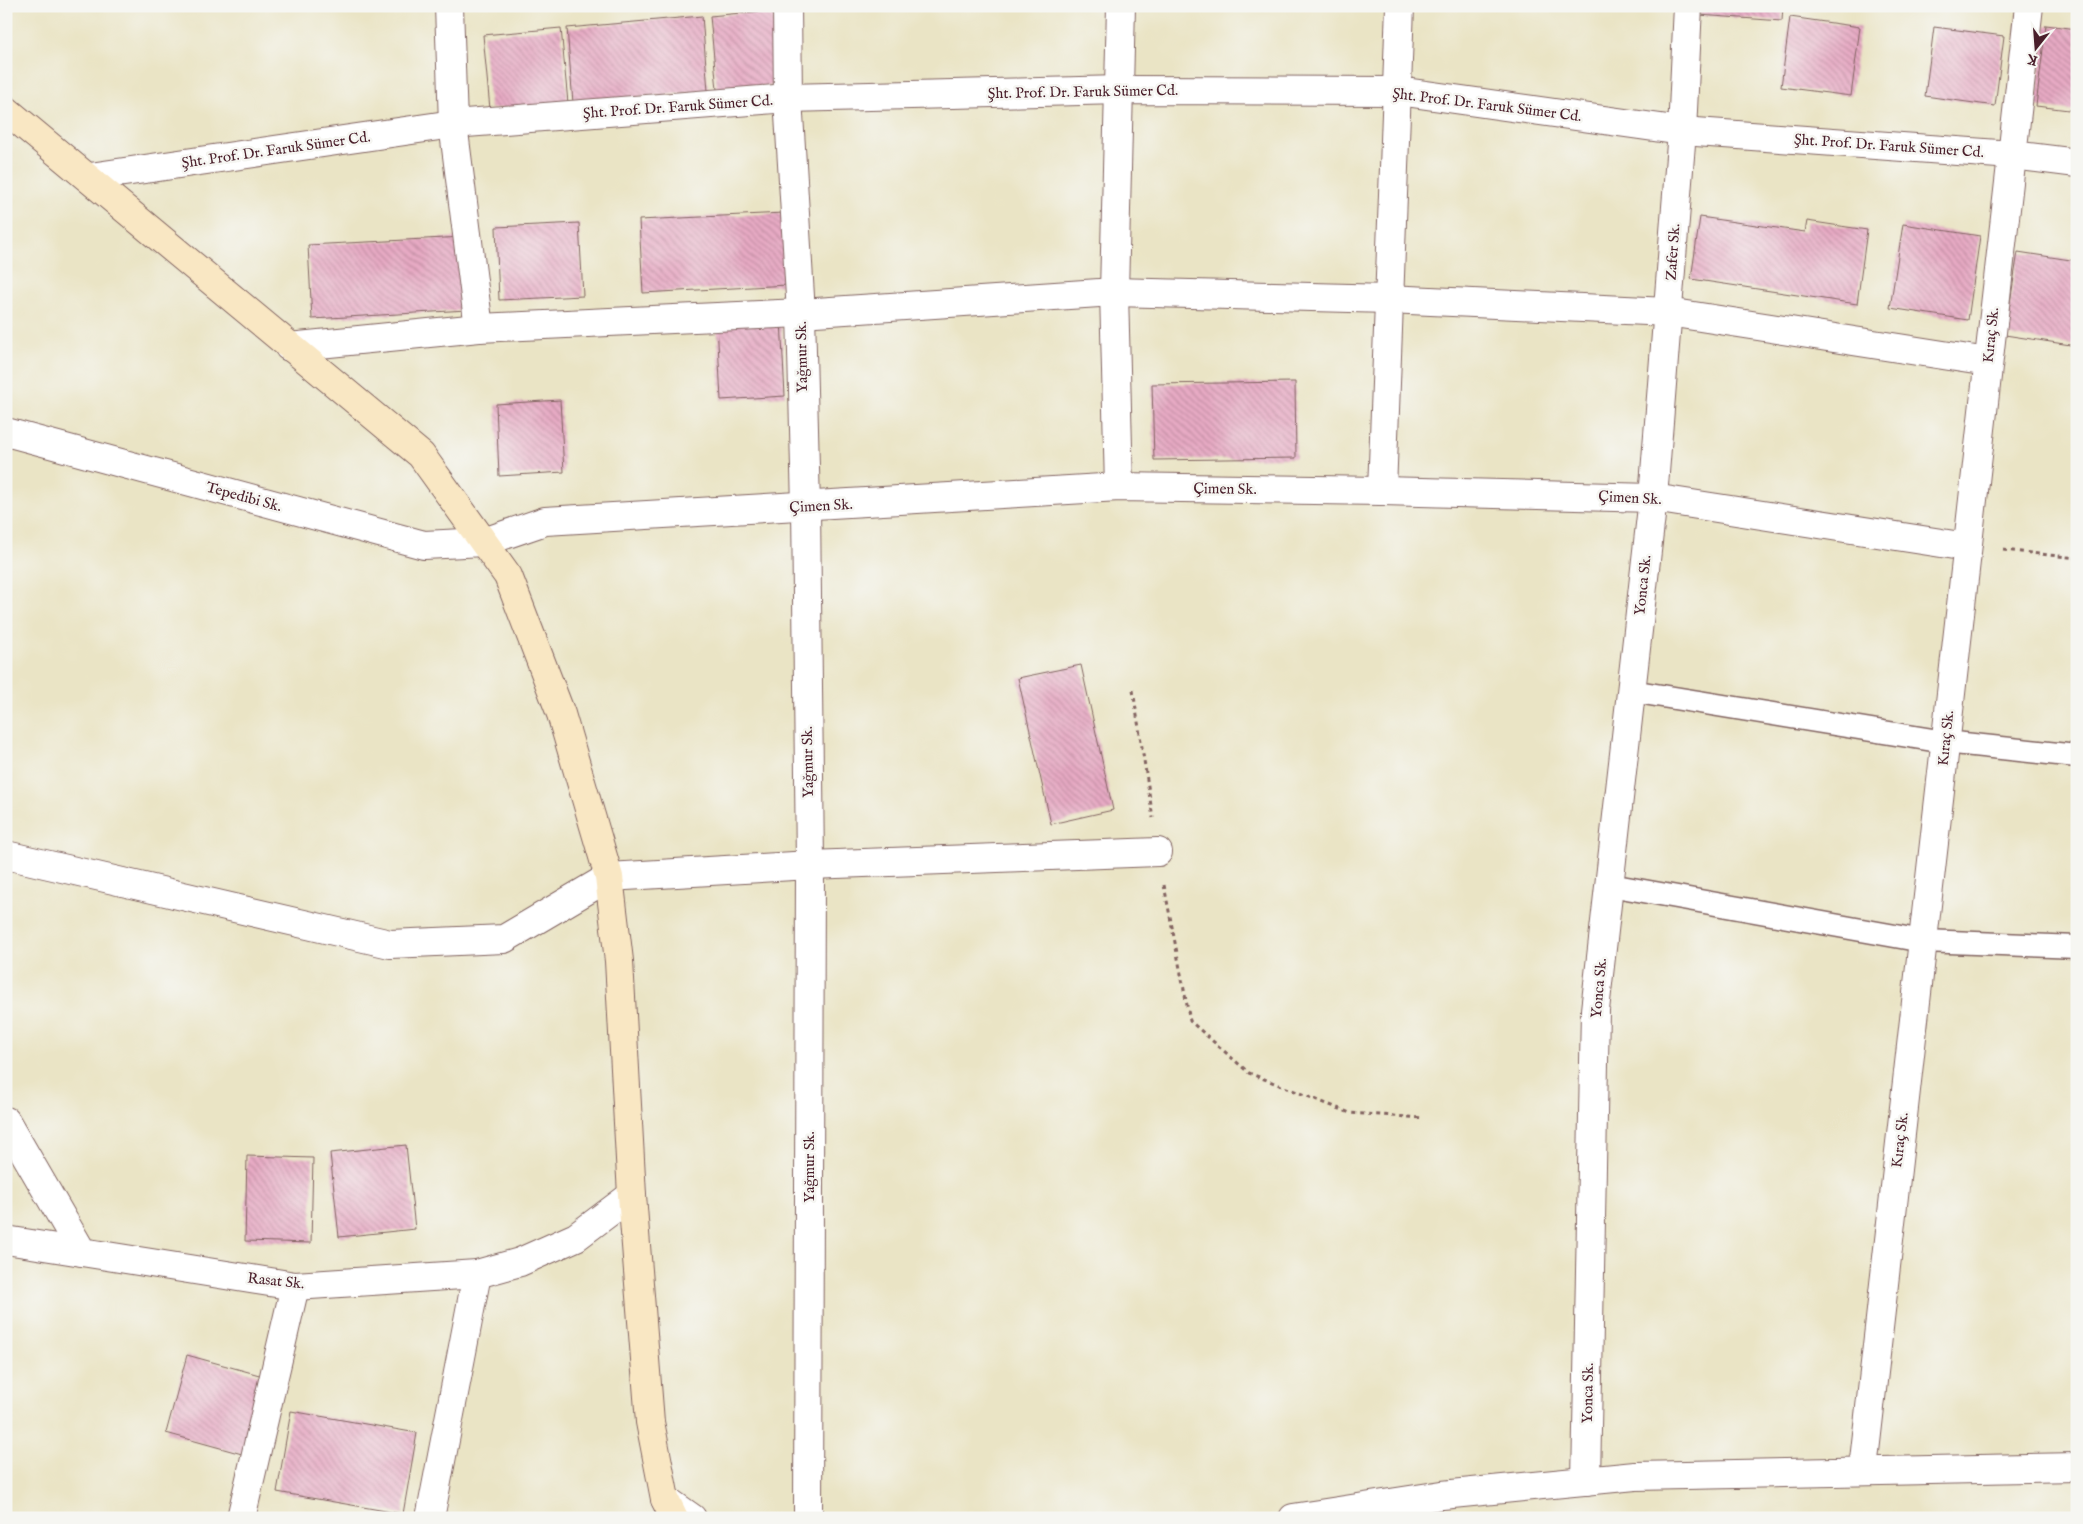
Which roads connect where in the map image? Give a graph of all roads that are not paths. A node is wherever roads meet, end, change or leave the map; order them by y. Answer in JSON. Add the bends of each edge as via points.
{"nodes":[{"id":1,"x":449,"y":6,"type":"edge"},
{"id":2,"x":787,"y":6,"type":"edge"},
{"id":3,"x":1122,"y":6,"type":"edge"},
{"id":4,"x":1400,"y":6,"type":"edge"},
{"id":5,"x":1688,"y":6,"type":"edge"},
{"id":6,"x":2029,"y":6,"type":"edge"},
{"id":7,"x":1121,"y":90,"type":"junction"},
{"id":8,"x":1398,"y":91,"type":"junction"},
{"id":9,"x":788,"y":98,"type":"junction"},
{"id":10,"x":6,"y":110,"type":"edge"},
{"id":11,"x":453,"y":124,"type":"junction"},
{"id":12,"x":1682,"y":131,"type":"junction"},
{"id":13,"x":2012,"y":155,"type":"junction"},
{"id":14,"x":2077,"y":163,"type":"edge"},
{"id":15,"x":90,"y":177,"type":"junction"},
{"id":16,"x":1114,"y":292,"type":"junction"},
{"id":17,"x":1388,"y":299,"type":"junction"},
{"id":18,"x":1668,"y":312,"type":"junction"},
{"id":19,"x":801,"y":313,"type":"junction"},
{"id":20,"x":479,"y":328,"type":"junction"},
{"id":21,"x":289,"y":346,"type":"junction"},
{"id":22,"x":1988,"y":362,"type":"junction"},
{"id":23,"x":6,"y":432,"type":"edge"},
{"id":24,"x":1118,"y":488,"type":"junction"},
{"id":25,"x":1382,"y":491,"type":"junction"},
{"id":26,"x":1653,"y":498,"type":"junction"},
{"id":27,"x":806,"y":507,"type":"junction"},
{"id":28,"x":484,"y":542,"type":"junction"},
{"id":29,"x":1968,"y":547,"type":"junction"},
{"id":30,"x":1632,"y":691,"type":"junction"},
{"id":31,"x":1945,"y":742,"type":"junction"},
{"id":32,"x":2077,"y":756,"type":"edge"},
{"id":33,"x":1158,"y":852,"type":"road end"},
{"id":34,"x":6,"y":855,"type":"edge"},
{"id":35,"x":810,"y":865,"type":"junction"},
{"id":36,"x":609,"y":877,"type":"junction"},
{"id":37,"x":1610,"y":885,"type":"junction"},
{"id":38,"x":1923,"y":941,"type":"junction"},
{"id":39,"x":2077,"y":947,"type":"edge"},
{"id":40,"x":6,"y":1121,"type":"edge"},
{"id":41,"x":632,"y":1195,"type":"junction"},
{"id":42,"x":6,"y":1240,"type":"edge"},
{"id":43,"x":82,"y":1252,"type":"junction"},
{"id":44,"x":478,"y":1274,"type":"junction"},
{"id":45,"x":295,"y":1286,"type":"junction"},
{"id":46,"x":2077,"y":1467,"type":"edge"},
{"id":47,"x":1863,"y":1469,"type":"junction"},
{"id":48,"x":1586,"y":1481,"type":"junction"},
{"id":49,"x":670,"y":1509,"type":"edge"},
{"id":50,"x":241,"y":1518,"type":"edge"},
{"id":51,"x":430,"y":1518,"type":"edge"},
{"id":52,"x":692,"y":1518,"type":"edge"},
{"id":53,"x":808,"y":1518,"type":"edge"},
{"id":54,"x":1293,"y":1518,"type":"edge"}],
"edges":[{"from":1,"to":11,"type":"street"},
{"from":2,"to":9,"type":"street","name":"Yağmur Sk."},
{"from":3,"to":7,"type":"street"},
{"from":4,"to":8,"type":"street"},
{"from":5,"to":12,"type":"street","name":"Zafer Sk."},
{"from":6,"to":13,"type":"street","name":"Kıraç Sk."},
{"from":7,"to":8,"type":"street","name":"Şht. Prof. Dr. Faruk Sümer Cd."},
{"from":7,"to":9,"type":"street","name":"Şht. Prof. Dr. Faruk Sümer Cd."},
{"from":7,"to":16,"type":"street"},
{"from":8,"to":12,"type":"street","name":"Şht. Prof. Dr. Faruk Sümer Cd."},
{"from":8,"to":17,"type":"street"},
{"from":9,"to":11,"type":"street","name":"Şht. Prof. Dr. Faruk Sümer Cd."},
{"from":9,"to":19,"type":"street","name":"Yağmur Sk."},
{"from":10,"to":15,"type":"street"},
{"from":11,"to":15,"type":"street","name":"Şht. Prof. Dr. Faruk Sümer Cd."},
{"from":11,"to":20,"type":"street"},
{"from":12,"to":13,"type":"street","name":"Şht. Prof. Dr. Faruk Sümer Cd."},
{"from":12,"to":18,"type":"street","name":"Zafer Sk."},
{"from":13,"to":14,"type":"street","name":"Şht. Prof. Dr. Faruk Sümer Cd."},
{"from":13,"to":22,"type":"street","name":"Kıraç Sk."},
{"from":15,"to":21,"type":"street"},
{"from":16,"to":17,"type":"street"},
{"from":16,"to":19,"type":"street"},
{"from":16,"to":24,"type":"street"},
{"from":17,"to":18,"type":"street"},
{"from":17,"to":25,"type":"street"},
{"from":18,"to":22,"type":"street"},
{"from":18,"to":26,"type":"street","name":"Zafer Sk."},
{"from":19,"to":20,"type":"street"},
{"from":19,"to":27,"type":"street","name":"Yağmur Sk."},
{"from":20,"to":21,"type":"street"},
{"from":21,"to":28,"type":"street","via":[[421,455]]},
{"from":22,"to":29,"type":"street","name":"Kıraç Sk."},
{"from":23,"to":28,"type":"street","name":"Tepedibi Sk.","via":[[424,545]]},
{"from":24,"to":25,"type":"street","name":"Çimen Sk."},
{"from":24,"to":27,"type":"street","name":"Çimen Sk."},
{"from":25,"to":26,"type":"street","name":"Çimen Sk."},
{"from":26,"to":29,"type":"street","name":"Çimen Sk."},
{"from":26,"to":30,"type":"street","name":"Yonca Sk."},
{"from":27,"to":28,"type":"street","name":"Çimen Sk.","via":[[545,521]]},
{"from":27,"to":35,"type":"street","name":"Yağmur Sk."},
{"from":28,"to":36,"type":"street","via":[[508,576],[560,714]]},
{"from":29,"to":31,"type":"street","name":"Kıraç Sk."},
{"from":30,"to":31,"type":"lane"},
{"from":30,"to":37,"type":"street","name":"Yonca Sk."},
{"from":31,"to":32,"type":"lane"},
{"from":31,"to":38,"type":"street","name":"Kıraç Sk."},
{"from":33,"to":35,"type":"street"},
{"from":34,"to":36,"type":"street","via":[[390,944],[504,939]]},
{"from":35,"to":36,"type":"street"},
{"from":35,"to":53,"type":"street","name":"Yağmur Sk."},
{"from":36,"to":41,"type":"street","via":[[619,961]]},
{"from":37,"to":38,"type":"lane"},
{"from":37,"to":48,"type":"street","name":"Yonca Sk.","via":[[1595,1010]]},
{"from":38,"to":39,"type":"lane"},
{"from":38,"to":47,"type":"street","name":"Kıraç Sk."},
{"from":40,"to":43,"type":"street"},
{"from":41,"to":44,"type":"street","name":"Rasat Sk.","via":[[576,1237],[520,1262]]},
{"from":41,"to":49,"type":"street","via":[[650,1422]]},
{"from":42,"to":43,"type":"street","name":"Rasat Sk."},
{"from":43,"to":45,"type":"street","name":"Rasat Sk."},
{"from":44,"to":45,"type":"street","name":"Rasat Sk."},
{"from":44,"to":51,"type":"street"},
{"from":45,"to":50,"type":"street"},
{"from":46,"to":47,"type":"street"},
{"from":47,"to":48,"type":"street","via":[[1635,1476]]},
{"from":48,"to":54,"type":"street","via":[[1442,1495]]},
{"from":49,"to":52,"type":"street"}]}
